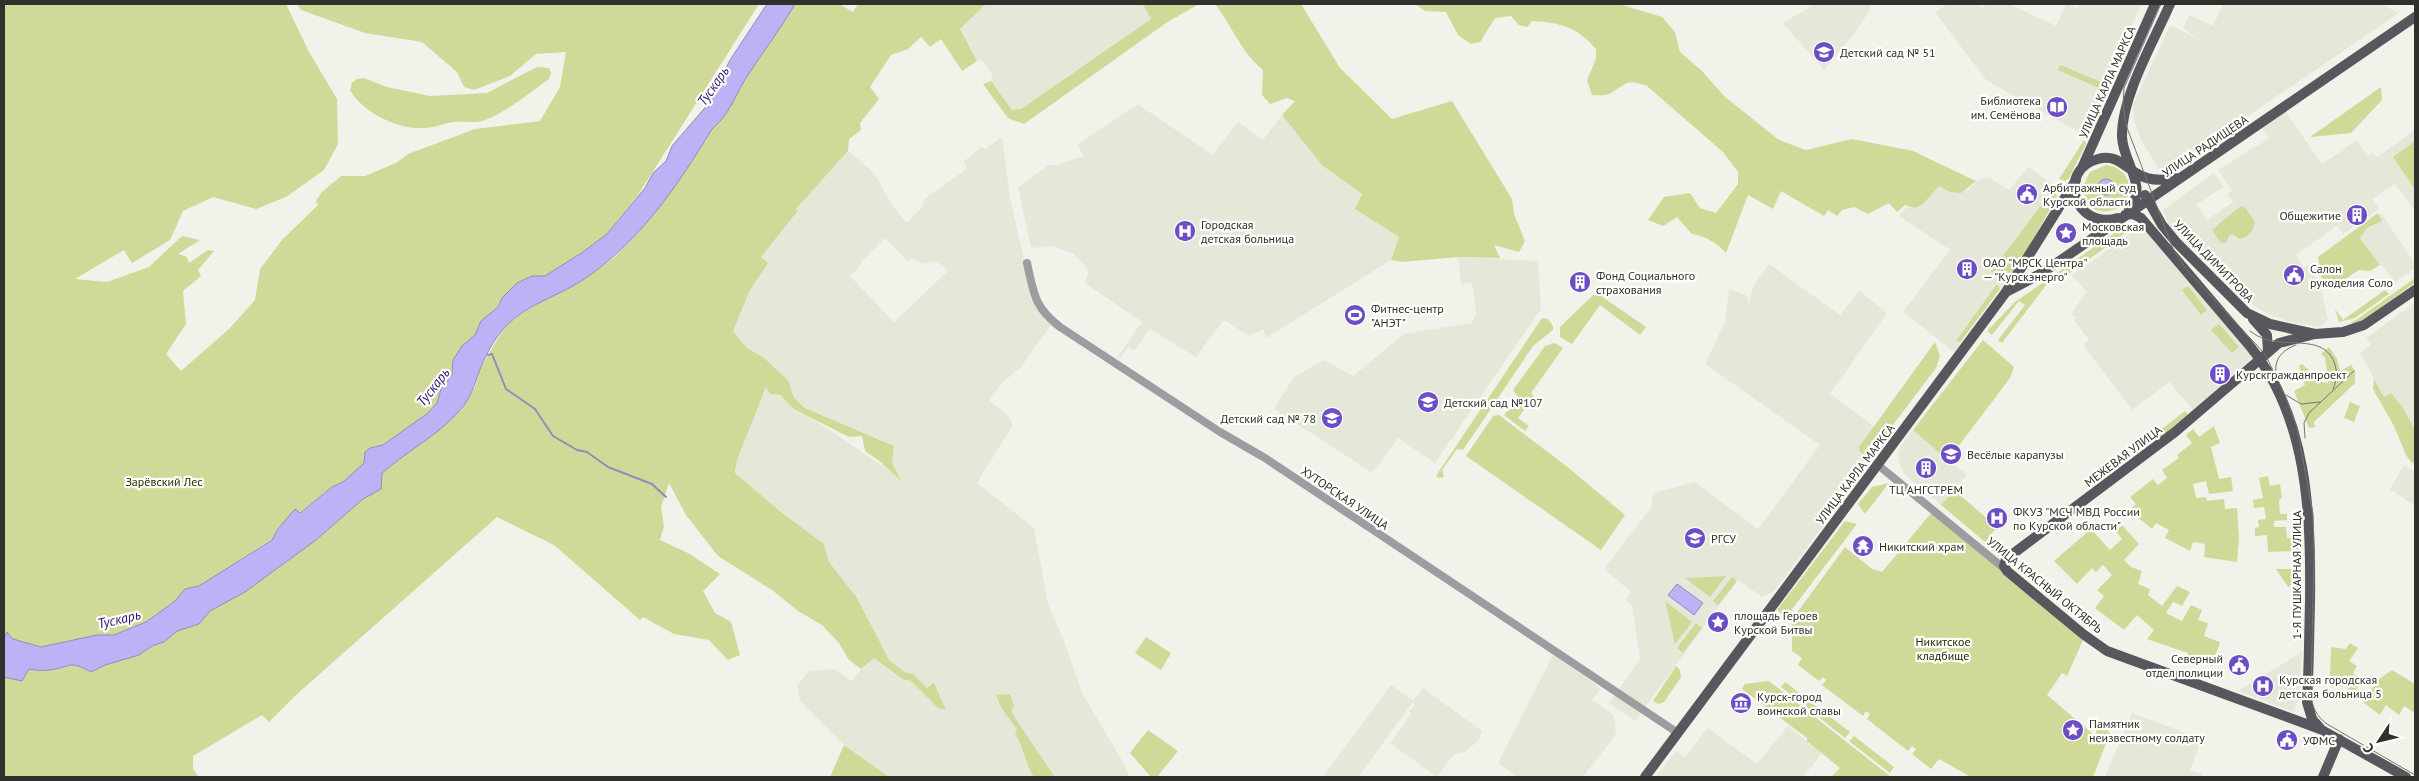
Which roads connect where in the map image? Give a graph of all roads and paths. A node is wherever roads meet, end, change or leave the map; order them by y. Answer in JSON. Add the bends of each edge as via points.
{"nodes":[{"id":1,"x":2156,"y":4,"type":"edge"},
{"id":2,"x":2170,"y":4,"type":"edge"},
{"id":3,"x":2415,"y":17,"type":"edge"},
{"id":4,"x":2132,"y":170,"type":"junction"},
{"id":5,"x":2186,"y":174,"type":"junction"},
{"id":6,"x":2078,"y":175,"type":"junction"},
{"id":7,"x":2148,"y":200,"type":"junction"},
{"id":8,"x":2125,"y":215,"type":"junction"},
{"id":9,"x":1027,"y":263,"type":"dead end"},
{"id":10,"x":2199,"y":264,"type":"junction"},
{"id":11,"x":2188,"y":276,"type":"junction"},
{"id":12,"x":2415,"y":290,"type":"edge"},
{"id":13,"x":2006,"y":292,"type":"junction"},
{"id":14,"x":2251,"y":316,"type":"junction"},
{"id":15,"x":2315,"y":334,"type":"junction"},
{"id":16,"x":2264,"y":355,"type":"junction"},
{"id":17,"x":1878,"y":465,"type":"junction"},
{"id":18,"x":2007,"y":571,"type":"junction"},
{"id":19,"x":2307,"y":702,"type":"junction"},
{"id":20,"x":2291,"y":718,"type":"junction"},
{"id":21,"x":2320,"y":728,"type":"junction"},
{"id":22,"x":1678,"y":733,"type":"junction"},
{"id":23,"x":2339,"y":739,"type":"junction"},
{"id":24,"x":1645,"y":777,"type":"edge"},
{"id":25,"x":2323,"y":777,"type":"edge"},
{"id":26,"x":2406,"y":777,"type":"edge"}],
"edges":[{"from":1,"to":6,"type":"main road","name":"УЛИЦА КАРЛА МАРКСА"},
{"from":2,"to":4,"type":"main road","name":"УЛИЦА КАРЛА МАРКСА","via":[[2124,115],[2122,140]]},
{"from":3,"to":5,"type":"main road","name":"УЛИЦА РАДИЩЕВА"},
{"from":4,"to":5,"type":"main road","via":[[2158,180]]},
{"from":4,"to":6,"type":"main road","via":[[2121,162],[2106,158],[2092,160]]},
{"from":4,"to":7,"type":"main road","name":"УЛИЦА ДИМИТРОВА"},
{"from":4,"to":8,"type":"main road","via":[[2136,178],[2136,195]]},
{"from":5,"to":7,"type":"main road","name":"УЛИЦА РАДИЩЕВА"},
{"from":6,"to":8,"type":"main road","via":[[2076,198],[2088,215],[2107,220]]},
{"from":6,"to":13,"type":"main road","name":"УЛИЦА КАРЛА МАРКСА"},
{"from":7,"to":8,"type":"main road","name":"УЛИЦА РАДИЩЕВА"},
{"from":7,"to":10,"type":"main road","name":"УЛИЦА ДИМИТРОВА","via":[[2169,234]]},
{"from":8,"to":11,"type":"main road","name":"1-Я ПУШКАРНАЯ УЛИЦА","via":[[2133,214],[2140,218]]},
{"from":8,"to":13,"type":"main road","name":"УЛИЦА РАДИЩЕВА","via":[[2042,273]]},
{"from":9,"to":22,"type":"street","name":"ХУТОРСКАЯ УЛИЦА","via":[[1036,302],[1044,314],[1060,327],[1265,458]]},
{"from":10,"to":11,"type":"main road","via":[[2187,265]]},
{"from":10,"to":14,"type":"main road","name":"УЛИЦА ДИМИТРОВА"},
{"from":11,"to":16,"type":"main road","name":"1-Я ПУШКАРНАЯ УЛИЦА"},
{"from":12,"to":15,"type":"main road","name":"УЛИЦА ДИМИТРОВА","via":[[2358,328]]},
{"from":13,"to":17,"type":"main road","name":"УЛИЦА КАРЛА МАРКСА"},
{"from":14,"to":15,"type":"main road","name":"УЛИЦА ДИМИТРОВА","via":[[2270,324]]},
{"from":14,"to":16,"type":"main road","via":[[2267,335],[2269,346]]},
{"from":15,"to":16,"type":"main road","via":[[2287,339]]},
{"from":16,"to":18,"type":"main road","name":"МЕЖЕВАЯ УЛИЦА","via":[[2157,446],[2006,559],[2004,566]]},
{"from":16,"to":19,"type":"main road","name":"1-Я ПУШКАРНАЯ УЛИЦА","via":[[2296,439],[2307,498],[2310,553]]},
{"from":17,"to":18,"type":"street","name":"УЛИЦА КРАСНЫЙ ОКТЯБРЬ"},
{"from":17,"to":22,"type":"main road","name":"УЛИЦА КАРЛА МАРКСА"},
{"from":18,"to":20,"type":"main road","name":"УЛИЦА КРАСНЫЙ ОКТЯБРЬ","via":[[2107,651]]},
{"from":19,"to":20,"type":"main road","via":[[2303,713]]},
{"from":19,"to":21,"type":"main road","name":"1-Я ПУШКАРНАЯ УЛИЦА","via":[[2312,718]]},
{"from":20,"to":21,"type":"main road","name":"УЛИЦА КРАСНЫЙ ОКТЯБРЬ"},
{"from":21,"to":23,"type":"main road","name":"УЛИЦА КРАСНЫЙ ОКТЯБРЬ"},
{"from":22,"to":24,"type":"main road","name":"УЛИЦА КАРЛА МАРКСА"},
{"from":23,"to":25,"type":"main road"},
{"from":23,"to":26,"type":"main road","name":"УЛИЦА КРАСНЫЙ ОКТЯБРЬ"}]}
